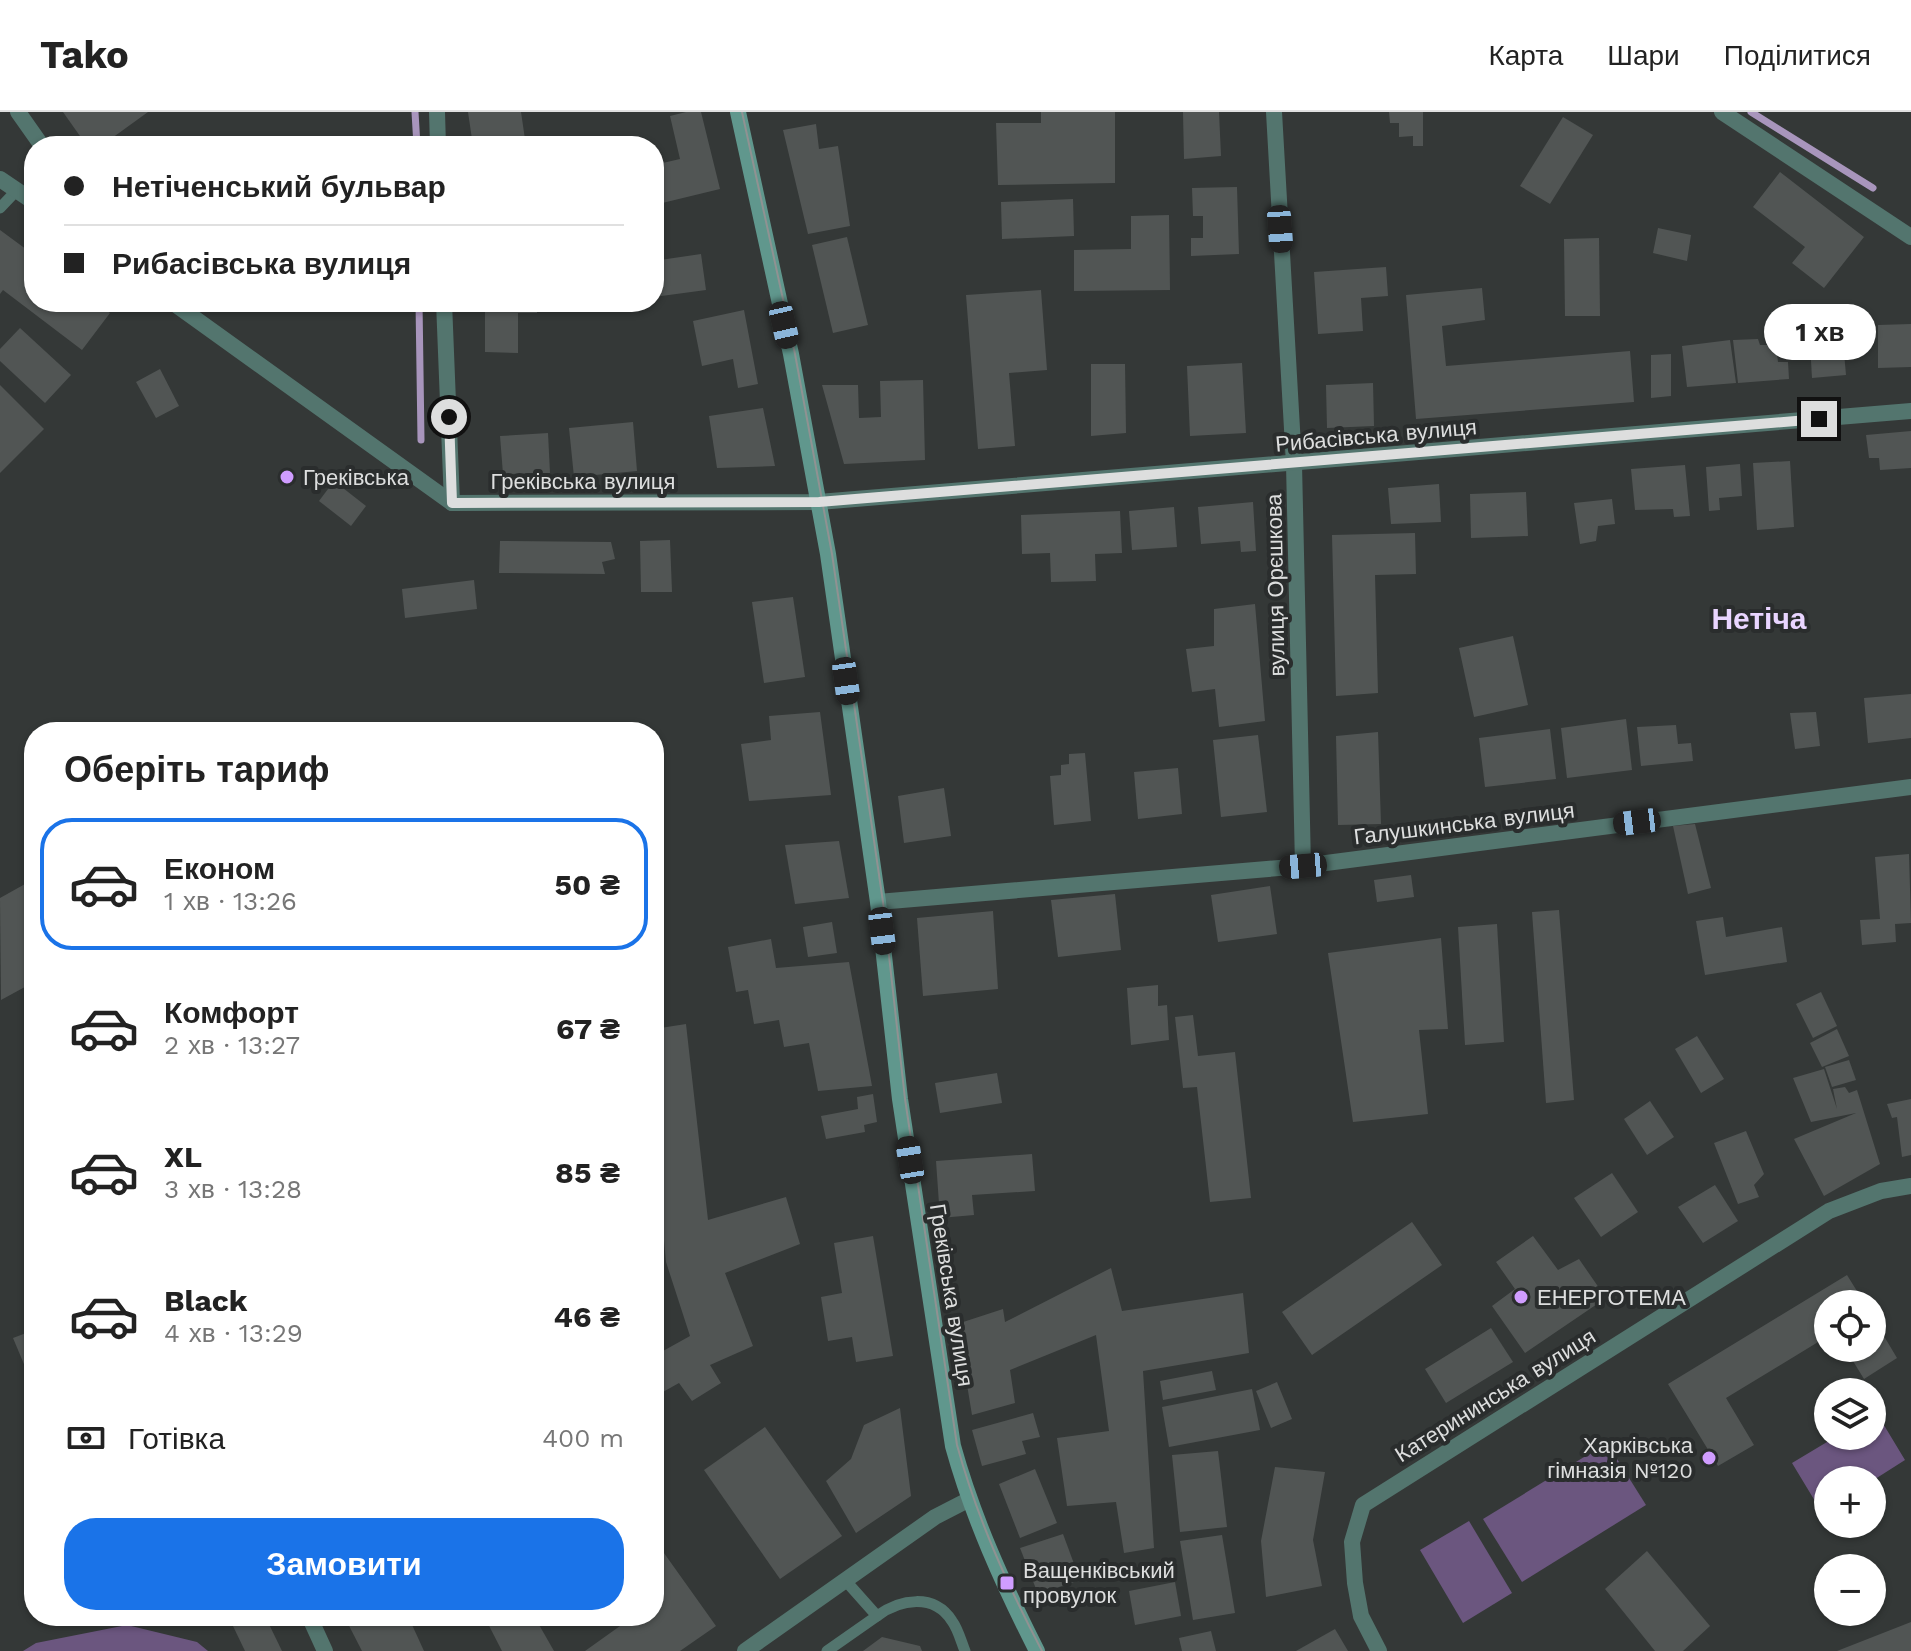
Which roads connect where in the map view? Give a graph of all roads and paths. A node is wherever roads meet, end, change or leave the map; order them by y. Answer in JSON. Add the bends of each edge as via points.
{"nodes":[{"id":1,"x":18,"y":112,"type":"edge"},
{"id":2,"x":437,"y":112,"type":"edge"},
{"id":3,"x":738,"y":112,"type":"edge"},
{"id":4,"x":1274,"y":112,"type":"edge"},
{"id":5,"x":1722,"y":112,"type":"edge"},
{"id":6,"x":35,"y":136,"type":"edge"},
{"id":7,"x":438,"y":136,"type":"edge"},
{"id":8,"x":0,"y":179,"type":"edge"},
{"id":9,"x":17,"y":190,"type":"junction"},
{"id":10,"x":24,"y":195,"type":"edge"},
{"id":11,"x":0,"y":208,"type":"edge"},
{"id":12,"x":1911,"y":237,"type":"edge"},
{"id":13,"x":186,"y":312,"type":"edge"},
{"id":14,"x":444,"y":312,"type":"edge"},
{"id":15,"x":1911,"y":411,"type":"edge"},
{"id":16,"x":1294,"y":464,"type":"junction"},
{"id":17,"x":844,"y":500,"type":"joint"},
{"id":18,"x":819,"y":502,"type":"junction"},
{"id":19,"x":452,"y":503,"type":"junction"},
{"id":20,"x":1911,"y":787,"type":"edge"},
{"id":21,"x":1303,"y":866,"type":"junction"},
{"id":22,"x":878,"y":902,"type":"junction"},
{"id":23,"x":1911,"y":1186,"type":"edge"},
{"id":24,"x":968,"y":1500,"type":"junction"},
{"id":25,"x":845,"y":1580,"type":"junction"},
{"id":26,"x":877,"y":1616,"type":"junction"},
{"id":27,"x":314,"y":1626,"type":"edge"},
{"id":28,"x":325,"y":1651,"type":"edge"},
{"id":29,"x":745,"y":1651,"type":"edge"},
{"id":30,"x":827,"y":1651,"type":"edge"},
{"id":31,"x":965,"y":1651,"type":"edge"},
{"id":32,"x":1037,"y":1651,"type":"edge"},
{"id":33,"x":1379,"y":1651,"type":"edge"}],
"edges":[{"from":1,"to":6,"type":"street"},
{"from":2,"to":7,"type":"street"},
{"from":3,"to":18,"type":"main road"},
{"from":4,"to":16,"type":"street","name":"вулиця Орєшкова"},
{"from":5,"to":12,"type":"street"},
{"from":8,"to":9,"type":"street"},
{"from":9,"to":10,"type":"street"},
{"from":9,"to":11,"type":"lane"},
{"from":13,"to":19,"type":"street"},
{"from":14,"to":19,"type":"street"},
{"from":15,"to":16,"type":"street","name":"Рибасівська вулиця"},
{"from":16,"to":17,"type":"street","name":"Рибасівська вулиця"},
{"from":16,"to":21,"type":"street","name":"вулиця Орєшкова"},
{"from":17,"to":18,"type":"street","name":"Греківська вулиця"},
{"from":18,"to":19,"type":"street","name":"Греківська вулиця"},
{"from":18,"to":22,"type":"main road","name":"Греківська вулиця"},
{"from":20,"to":21,"type":"street","name":"Галушкинська вулиця"},
{"from":21,"to":22,"type":"street","name":"Галушкинська вулиця"},
{"from":22,"to":24,"type":"main road","name":"Греківська вулиця","via":[[903,1115],[953,1446]]},
{"from":23,"to":33,"type":"street","name":"Катерининська вулиця","via":[[1829,1211],[1363,1505],[1352,1542],[1355,1583],[1361,1616]]},
{"from":24,"to":25,"type":"street"},
{"from":24,"to":32,"type":"main road","name":"Греківська вулиця"},
{"from":25,"to":26,"type":"lane"},
{"from":25,"to":29,"type":"street"},
{"from":26,"to":30,"type":"lane"},
{"from":26,"to":31,"type":"lane","via":[[907,1602],[934,1604],[951,1619]]},
{"from":27,"to":28,"type":"street"}]}
